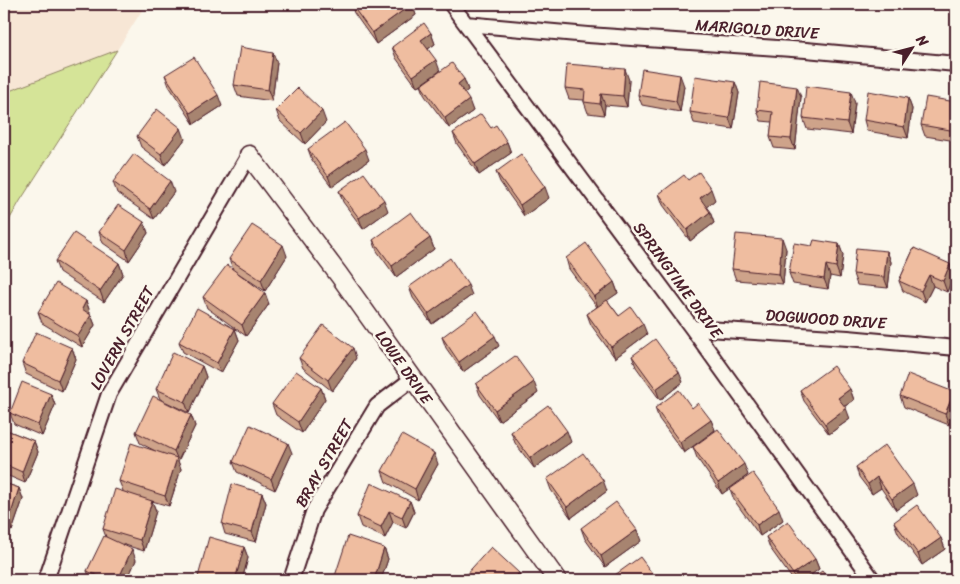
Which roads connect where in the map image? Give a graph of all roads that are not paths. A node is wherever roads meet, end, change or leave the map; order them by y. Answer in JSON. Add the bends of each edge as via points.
{"nodes":[{"id":1,"x":452,"y":4,"type":"edge"},
{"id":2,"x":466,"y":24,"type":"junction"},
{"id":3,"x":956,"y":64,"type":"edge"},
{"id":4,"x":249,"y":155,"type":"joint"},
{"id":5,"x":692,"y":328,"type":"junction"},
{"id":6,"x":956,"y":348,"type":"edge"},
{"id":7,"x":412,"y":379,"type":"junction"},
{"id":8,"x":46,"y":580,"type":"edge"},
{"id":9,"x":291,"y":580,"type":"edge"},
{"id":10,"x":557,"y":580,"type":"edge"},
{"id":11,"x":872,"y":580,"type":"edge"}],
"edges":[{"from":1,"to":2,"type":"street","name":"SPRINGTIME DRIVE"},
{"from":2,"to":3,"type":"street","name":"MARIGOLD DRIVE"},
{"from":2,"to":5,"type":"street","name":"SPRINGTIME DRIVE"},
{"from":4,"to":7,"type":"street","name":"LOWE DRIVE"},
{"from":4,"to":8,"type":"street","name":"LOVERN STREET","via":[[109,394]]},
{"from":5,"to":6,"type":"street","name":"DOGWOOD DRIVE"},
{"from":5,"to":11,"type":"street","name":"SPRINGTIME DRIVE"},
{"from":7,"to":9,"type":"street","name":"BRAY STREET","via":[[377,406],[314,510]]},
{"from":7,"to":10,"type":"street","name":"LOWE DRIVE"}]}
